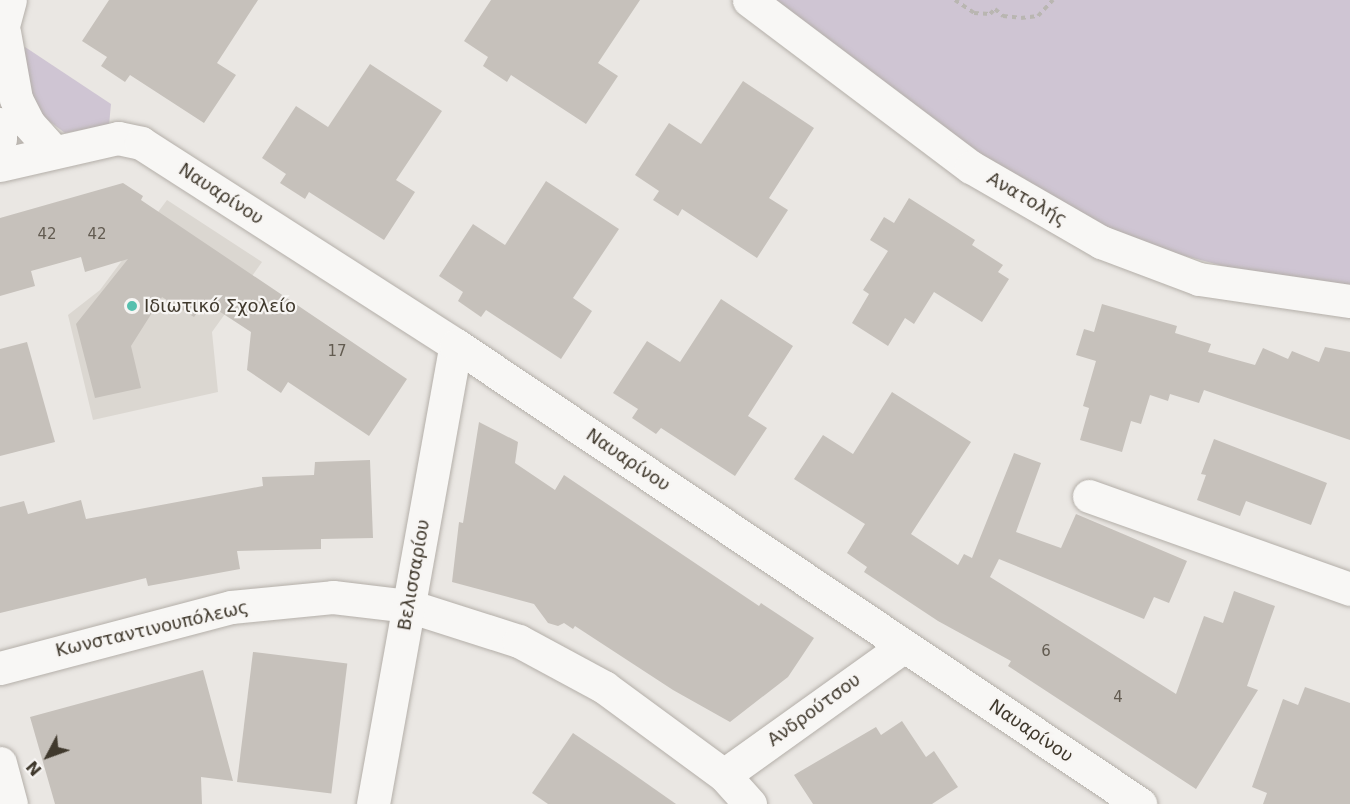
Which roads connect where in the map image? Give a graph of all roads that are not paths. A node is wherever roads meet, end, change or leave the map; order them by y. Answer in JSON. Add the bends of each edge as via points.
{"nodes":[{"id":1,"x":10,"y":0,"type":"edge"},
{"id":2,"x":749,"y":0,"type":"edge"},
{"id":3,"x":2,"y":34,"type":"edge"},
{"id":4,"x":0,"y":124,"type":"edge"},
{"id":5,"x":0,"y":139,"type":"edge"},
{"id":6,"x":54,"y":152,"type":"junction"},
{"id":7,"x":0,"y":165,"type":"edge"},
{"id":8,"x":1350,"y":301,"type":"edge"},
{"id":9,"x":456,"y":345,"type":"junction"},
{"id":10,"x":1089,"y":496,"type":"dead end"},
{"id":11,"x":1350,"y":589,"type":"edge"},
{"id":12,"x":409,"y":606,"type":"junction"},
{"id":13,"x":904,"y":645,"type":"junction"},
{"id":14,"x":0,"y":668,"type":"edge"},
{"id":15,"x":0,"y":763,"type":"edge"},
{"id":16,"x":723,"y":775,"type":"junction"},
{"id":17,"x":11,"y":804,"type":"edge"},
{"id":18,"x":373,"y":804,"type":"edge"},
{"id":19,"x":750,"y":804,"type":"edge"},
{"id":20,"x":1140,"y":804,"type":"edge"}],
"edges":[{"from":1,"to":3,"type":"street"},
{"from":2,"to":8,"type":"street","name":"Ανατολής","via":[[971,167],[1101,242],[1199,279]]},
{"from":3,"to":6,"type":"street","via":[[16,99],[28,123]]},
{"from":4,"to":5,"type":"street"},
{"from":6,"to":7,"type":"street","name":"Ναυαρίνου"},
{"from":6,"to":9,"type":"street","name":"Ναυαρίνου","via":[[106,140],[129,138],[141,143]]},
{"from":9,"to":12,"type":"street","name":"Βελισσαρίου"},
{"from":9,"to":13,"type":"street","name":"Ναυαρίνου"},
{"from":10,"to":11,"type":"street"},
{"from":12,"to":14,"type":"street","name":"Κωνσταντινουπόλεως","via":[[333,597],[231,607]]},
{"from":12,"to":16,"type":"street","name":"Κωνσταντινουπόλεως","via":[[519,641],[604,687]]},
{"from":12,"to":18,"type":"street","name":"Βελισσαρίου"},
{"from":13,"to":16,"type":"street","name":"Ανδρούτσου"},
{"from":13,"to":20,"type":"street","name":"Ναυαρίνου"},
{"from":15,"to":17,"type":"street"},
{"from":16,"to":19,"type":"street","name":"Κωνσταντινουπόλεως"}]}
